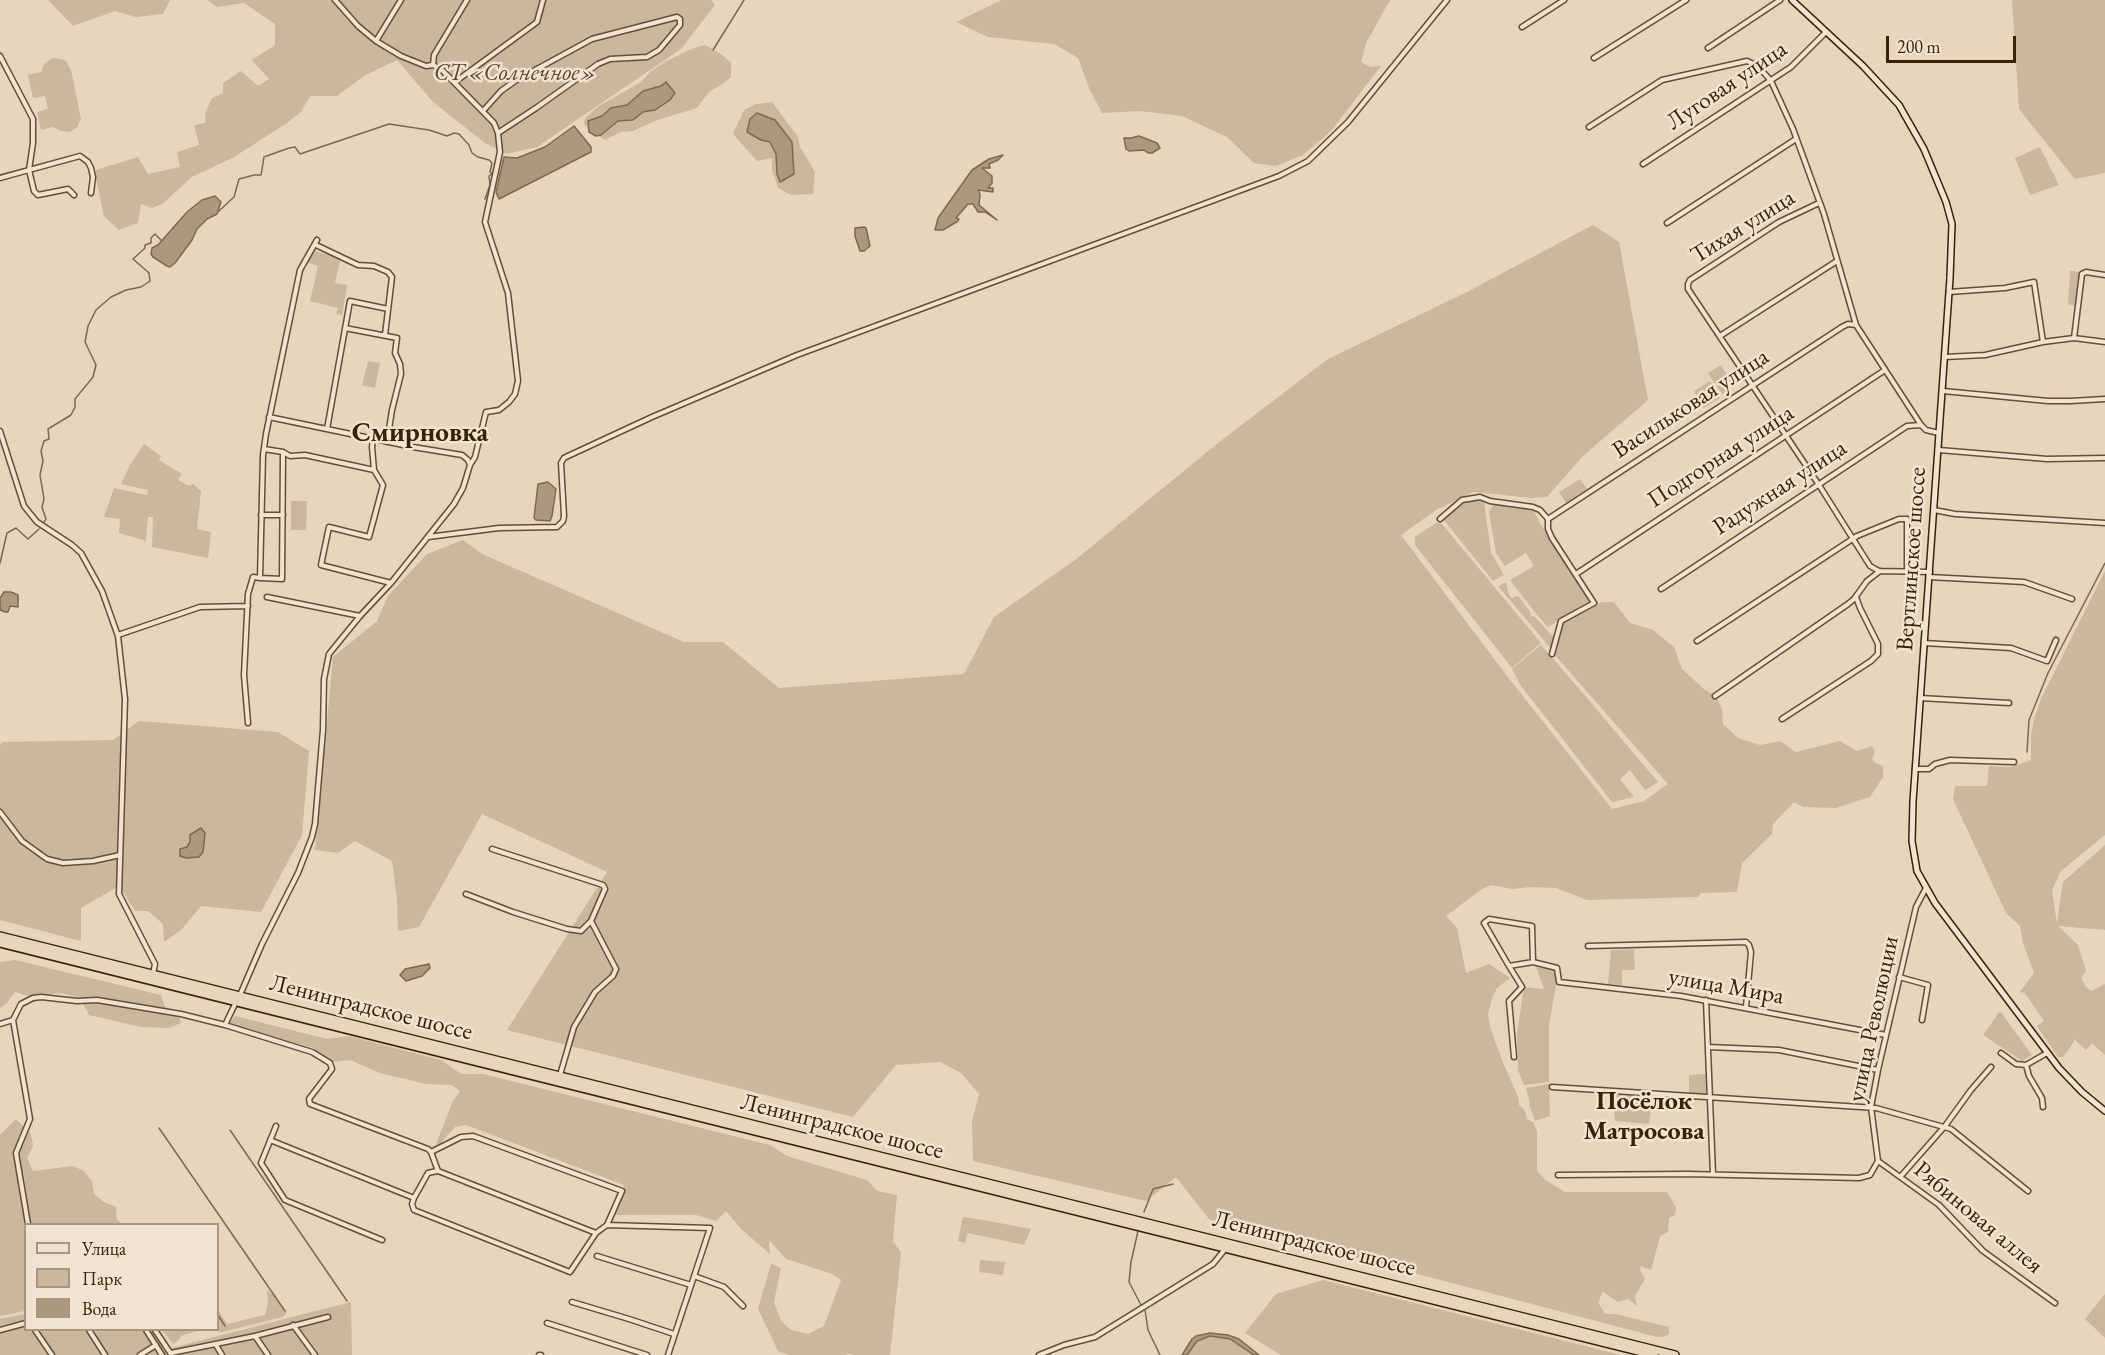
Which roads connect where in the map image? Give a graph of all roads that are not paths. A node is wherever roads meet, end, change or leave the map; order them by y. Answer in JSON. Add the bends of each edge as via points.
{"nodes":[{"id":1,"x":335,"y":0,"type":"edge"},
{"id":2,"x":401,"y":0,"type":"edge"},
{"id":3,"x":467,"y":0,"type":"edge"},
{"id":4,"x":543,"y":0,"type":"edge"},
{"id":5,"x":1447,"y":0,"type":"edge"},
{"id":6,"x":1564,"y":0,"type":"edge"},
{"id":7,"x":1686,"y":0,"type":"edge"},
{"id":8,"x":1780,"y":0,"type":"edge"},
{"id":9,"x":1792,"y":0,"type":"edge"},
{"id":10,"x":1522,"y":27,"type":"dead end"},
{"id":11,"x":1826,"y":32,"type":"junction"},
{"id":12,"x":376,"y":41,"type":"junction"},
{"id":13,"x":1708,"y":48,"type":"dead end"},
{"id":14,"x":0,"y":56,"type":"edge"},
{"id":15,"x":1594,"y":58,"type":"dead end"},
{"id":16,"x":433,"y":65,"type":"junction"},
{"id":17,"x":1772,"y":81,"type":"junction"},
{"id":18,"x":455,"y":82,"type":"junction"},
{"id":19,"x":483,"y":111,"type":"junction"},
{"id":20,"x":1589,"y":128,"type":"dead end"},
{"id":21,"x":498,"y":132,"type":"junction"},
{"id":22,"x":1796,"y":139,"type":"junction"},
{"id":23,"x":1643,"y":164,"type":"dead end"},
{"id":24,"x":29,"y":170,"type":"junction"},
{"id":25,"x":0,"y":178,"type":"edge"},
{"id":26,"x":91,"y":193,"type":"dead end"},
{"id":27,"x":74,"y":195,"type":"dead end"},
{"id":28,"x":1819,"y":203,"type":"junction"},
{"id":29,"x":1667,"y":223,"type":"dead end"},
{"id":30,"x":1837,"y":261,"type":"junction"},
{"id":31,"x":2105,"y":275,"type":"edge"},
{"id":32,"x":1949,"y":292,"type":"junction"},
{"id":33,"x":388,"y":309,"type":"junction"},
{"id":34,"x":1856,"y":325,"type":"junction"},
{"id":35,"x":345,"y":328,"type":"junction"},
{"id":36,"x":385,"y":336,"type":"junction"},
{"id":37,"x":1720,"y":336,"type":"junction"},
{"id":38,"x":2074,"y":338,"type":"junction"},
{"id":39,"x":2043,"y":342,"type":"junction"},
{"id":40,"x":2105,"y":342,"type":"edge"},
{"id":41,"x":1945,"y":357,"type":"junction"},
{"id":42,"x":1885,"y":370,"type":"junction"},
{"id":43,"x":1753,"y":385,"type":"junction"},
{"id":44,"x":1943,"y":391,"type":"junction"},
{"id":45,"x":2105,"y":399,"type":"edge"},
{"id":46,"x":269,"y":417,"type":"junction"},
{"id":47,"x":1922,"y":424,"type":"junction"},
{"id":48,"x":327,"y":429,"type":"junction"},
{"id":49,"x":0,"y":431,"type":"edge"},
{"id":50,"x":1940,"y":433,"type":"junction"},
{"id":51,"x":1786,"y":435,"type":"junction"},
{"id":52,"x":373,"y":439,"type":"junction"},
{"id":53,"x":387,"y":442,"type":"junction"},
{"id":54,"x":264,"y":449,"type":"junction"},
{"id":55,"x":1938,"y":450,"type":"junction"},
{"id":56,"x":283,"y":452,"type":"junction"},
{"id":57,"x":2105,"y":458,"type":"edge"},
{"id":58,"x":470,"y":465,"type":"junction"},
{"id":59,"x":374,"y":470,"type":"junction"},
{"id":60,"x":1819,"y":485,"type":"junction"},
{"id":61,"x":1934,"y":510,"type":"junction"},
{"id":62,"x":261,"y":515,"type":"junction"},
{"id":63,"x":283,"y":515,"type":"junction"},
{"id":64,"x":1440,"y":519,"type":"dead end"},
{"id":65,"x":1548,"y":519,"type":"junction"},
{"id":66,"x":2105,"y":522,"type":"edge"},
{"id":67,"x":428,"y":537,"type":"junction"},
{"id":68,"x":1853,"y":538,"type":"junction"},
{"id":69,"x":1907,"y":570,"type":"junction"},
{"id":70,"x":1881,"y":571,"type":"junction"},
{"id":71,"x":1576,"y":574,"type":"junction"},
{"id":72,"x":1930,"y":574,"type":"junction"},
{"id":73,"x":260,"y":578,"type":"junction"},
{"id":74,"x":391,"y":583,"type":"junction"},
{"id":75,"x":1660,"y":589,"type":"dead end"},
{"id":76,"x":1856,"y":596,"type":"junction"},
{"id":77,"x":267,"y":597,"type":"dead end"},
{"id":78,"x":2072,"y":599,"type":"dead end"},
{"id":79,"x":248,"y":606,"type":"junction"},
{"id":80,"x":360,"y":616,"type":"junction"},
{"id":81,"x":118,"y":635,"type":"junction"},
{"id":82,"x":2056,"y":640,"type":"dead end"},
{"id":83,"x":1697,"y":641,"type":"dead end"},
{"id":84,"x":1924,"y":643,"type":"junction"},
{"id":85,"x":1552,"y":654,"type":"dead end"},
{"id":86,"x":1715,"y":696,"type":"dead end"},
{"id":87,"x":1920,"y":698,"type":"junction"},
{"id":88,"x":2009,"y":703,"type":"dead end"},
{"id":89,"x":1782,"y":719,"type":"dead end"},
{"id":90,"x":248,"y":723,"type":"dead end"},
{"id":91,"x":2014,"y":762,"type":"dead end"},
{"id":92,"x":1915,"y":769,"type":"junction"},
{"id":93,"x":0,"y":812,"type":"edge"},
{"id":94,"x":492,"y":849,"type":"dead end"},
{"id":95,"x":120,"y":855,"type":"junction"},
{"id":96,"x":1926,"y":888,"type":"junction"},
{"id":97,"x":466,"y":894,"type":"dead end"},
{"id":98,"x":591,"y":921,"type":"junction"},
{"id":99,"x":0,"y":936,"type":"edge"},
{"id":100,"x":0,"y":943,"type":"edge"},
{"id":101,"x":1588,"y":946,"type":"dead end"},
{"id":102,"x":1533,"y":962,"type":"junction"},
{"id":103,"x":1509,"y":966,"type":"junction"},
{"id":104,"x":153,"y":974,"type":"junction"},
{"id":105,"x":1899,"y":976,"type":"junction"},
{"id":106,"x":238,"y":999,"type":"junction"},
{"id":107,"x":1706,"y":1000,"type":"junction"},
{"id":108,"x":1746,"y":1007,"type":"junction"},
{"id":109,"x":13,"y":1020,"type":"junction"},
{"id":110,"x":1922,"y":1020,"type":"dead end"},
{"id":111,"x":0,"y":1024,"type":"edge"},
{"id":112,"x":225,"y":1025,"type":"junction"},
{"id":113,"x":1886,"y":1035,"type":"junction"},
{"id":114,"x":1708,"y":1047,"type":"junction"},
{"id":115,"x":2001,"y":1053,"type":"dead end"},
{"id":116,"x":2047,"y":1053,"type":"junction"},
{"id":117,"x":1514,"y":1057,"type":"dead end"},
{"id":118,"x":2026,"y":1065,"type":"junction"},
{"id":119,"x":1991,"y":1066,"type":"dead end"},
{"id":120,"x":1878,"y":1070,"type":"junction"},
{"id":121,"x":560,"y":1076,"type":"junction"},
{"id":122,"x":1552,"y":1087,"type":"dead end"},
{"id":123,"x":1709,"y":1097,"type":"junction"},
{"id":124,"x":1871,"y":1107,"type":"junction"},
{"id":125,"x":2043,"y":1107,"type":"dead end"},
{"id":126,"x":2105,"y":1111,"type":"edge"},
{"id":127,"x":276,"y":1126,"type":"dead end"},
{"id":128,"x":1945,"y":1126,"type":"junction"},
{"id":129,"x":270,"y":1140,"type":"junction"},
{"id":130,"x":431,"y":1152,"type":"junction"},
{"id":131,"x":1878,"y":1161,"type":"junction"},
{"id":132,"x":438,"y":1171,"type":"junction"},
{"id":133,"x":1713,"y":1174,"type":"junction"},
{"id":134,"x":1558,"y":1175,"type":"dead end"},
{"id":135,"x":1901,"y":1176,"type":"junction"},
{"id":136,"x":2028,"y":1191,"type":"dead end"},
{"id":137,"x":414,"y":1198,"type":"junction"},
{"id":138,"x":28,"y":1223,"type":"edge"},
{"id":139,"x":607,"y":1225,"type":"junction"},
{"id":140,"x":596,"y":1233,"type":"junction"},
{"id":141,"x":382,"y":1240,"type":"dead end"},
{"id":142,"x":1228,"y":1246,"type":"junction"},
{"id":143,"x":597,"y":1256,"type":"dead end"},
{"id":144,"x":694,"y":1275,"type":"junction"},
{"id":145,"x":691,"y":1285,"type":"junction"},
{"id":146,"x":572,"y":1302,"type":"dead end"},
{"id":147,"x":2055,"y":1303,"type":"dead end"},
{"id":148,"x":743,"y":1306,"type":"dead end"},
{"id":149,"x":328,"y":1317,"type":"dead end"},
{"id":150,"x":547,"y":1323,"type":"dead end"},
{"id":151,"x":24,"y":1324,"type":"edge"},
{"id":152,"x":293,"y":1325,"type":"junction"},
{"id":153,"x":0,"y":1330,"type":"edge"},
{"id":154,"x":36,"y":1331,"type":"edge"},
{"id":155,"x":90,"y":1331,"type":"edge"},
{"id":156,"x":147,"y":1331,"type":"edge"},
{"id":157,"x":156,"y":1331,"type":"edge"},
{"id":158,"x":674,"y":1334,"type":"junction"},
{"id":159,"x":255,"y":1336,"type":"junction"},
{"id":160,"x":156,"y":1345,"type":"junction"},
{"id":161,"x":216,"y":1345,"type":"junction"},
{"id":162,"x":172,"y":1354,"type":"edge"},
{"id":163,"x":52,"y":1355,"type":"edge"},
{"id":164,"x":105,"y":1355,"type":"edge"},
{"id":165,"x":140,"y":1355,"type":"edge"},
{"id":166,"x":162,"y":1355,"type":"edge"},
{"id":167,"x":222,"y":1355,"type":"edge"},
{"id":168,"x":268,"y":1355,"type":"edge"},
{"id":169,"x":315,"y":1355,"type":"edge"},
{"id":170,"x":647,"y":1355,"type":"edge"},
{"id":171,"x":668,"y":1355,"type":"edge"},
{"id":172,"x":1039,"y":1355,"type":"edge"},
{"id":173,"x":1654,"y":1355,"type":"edge"},
{"id":174,"x":1675,"y":1355,"type":"edge"}],
"edges":[{"from":1,"to":12,"type":"street"},
{"from":2,"to":12,"type":"street"},
{"from":3,"to":16,"type":"street","via":[[434,55]]},
{"from":4,"to":18,"type":"street","via":[[533,26]]},
{"from":5,"to":67,"type":"street","via":[[1348,122],[1308,161],[1278,176],[797,355],[564,458],[564,516],[557,527],[499,528]]},
{"from":6,"to":10,"type":"street"},
{"from":7,"to":15,"type":"street"},
{"from":8,"to":13,"type":"street"},
{"from":9,"to":11,"type":"main road","name":"Вертлинское шоссе"},
{"from":11,"to":17,"type":"street","name":"Луговая улица","via":[[1800,60]]},
{"from":11,"to":32,"type":"main road","name":"Вертлинское шоссе","via":[[1892,96],[1924,149],[1951,218]]},
{"from":12,"to":16,"type":"street","via":[[401,56]]},
{"from":14,"to":24,"type":"street","via":[[33,119]]},
{"from":16,"to":18,"type":"street"},
{"from":17,"to":20,"type":"street","via":[[1755,64],[1746,61],[1670,77]]},
{"from":17,"to":22,"type":"street"},
{"from":17,"to":23,"type":"street","name":"Луговая улица"},
{"from":18,"to":19,"type":"street"},
{"from":19,"to":21,"type":"street"},
{"from":19,"to":21,"type":"street","via":[[515,81],[592,39],[643,24],[677,17],[680,20],[659,50],[647,57],[610,59],[598,64]]},
{"from":21,"to":58,"type":"street","via":[[500,152],[485,222],[508,293],[518,381],[509,402],[499,410],[486,412]]},
{"from":22,"to":28,"type":"street"},
{"from":22,"to":29,"type":"street"},
{"from":24,"to":25,"type":"street"},
{"from":24,"to":26,"type":"street","via":[[80,156],[91,168]]},
{"from":24,"to":27,"type":"street","via":[[38,195],[68,189]]},
{"from":28,"to":30,"type":"street"},
{"from":28,"to":37,"type":"street","name":"Тихая улица","via":[[1772,227],[1688,284]]},
{"from":30,"to":34,"type":"street"},
{"from":30,"to":37,"type":"street"},
{"from":31,"to":38,"type":"street","via":[[2082,274]]},
{"from":32,"to":39,"type":"street","via":[[2034,282]]},
{"from":32,"to":41,"type":"main road","name":"Вертлинское шоссе"},
{"from":33,"to":35,"type":"street","via":[[350,301]]},
{"from":33,"to":36,"type":"street"},
{"from":33,"to":46,"type":"street","via":[[392,277],[388,272],[358,265],[317,243],[300,270]]},
{"from":34,"to":42,"type":"street"},
{"from":34,"to":43,"type":"street","name":"Васильковая улица","via":[[1842,327]]},
{"from":35,"to":36,"type":"street"},
{"from":35,"to":48,"type":"street"},
{"from":36,"to":53,"type":"street","via":[[397,338],[395,353],[401,367]]},
{"from":37,"to":43,"type":"street"},
{"from":38,"to":39,"type":"street"},
{"from":38,"to":40,"type":"street"},
{"from":39,"to":41,"type":"street","via":[[1984,355]]},
{"from":41,"to":44,"type":"main road","name":"Вертлинское шоссе"},
{"from":42,"to":47,"type":"street"},
{"from":42,"to":51,"type":"street","name":"Подгорная улица"},
{"from":43,"to":51,"type":"street"},
{"from":43,"to":65,"type":"street","name":"Васильковая улица"},
{"from":44,"to":45,"type":"street","via":[[2048,400]]},
{"from":44,"to":50,"type":"main road","name":"Вертлинское шоссе"},
{"from":46,"to":48,"type":"street"},
{"from":46,"to":54,"type":"street"},
{"from":47,"to":50,"type":"street","via":[[1926,430]]},
{"from":47,"to":60,"type":"street","name":"Радужная улица","via":[[1907,426]]},
{"from":48,"to":52,"type":"street"},
{"from":49,"to":81,"type":"street","via":[[24,506],[37,522],[81,553],[102,591]]},
{"from":50,"to":55,"type":"main road","name":"Вертлинское шоссе"},
{"from":51,"to":60,"type":"street"},
{"from":51,"to":71,"type":"street","name":"Подгорная улица"},
{"from":52,"to":53,"type":"street"},
{"from":52,"to":59,"type":"street"},
{"from":53,"to":58,"type":"street","via":[[462,455]]},
{"from":54,"to":56,"type":"street"},
{"from":54,"to":62,"type":"street"},
{"from":55,"to":57,"type":"street","via":[[2038,458]]},
{"from":55,"to":61,"type":"main road","name":"Вертлинское шоссе"},
{"from":56,"to":59,"type":"street"},
{"from":56,"to":63,"type":"street"},
{"from":58,"to":67,"type":"street","via":[[454,504]]},
{"from":59,"to":74,"type":"street","via":[[383,485],[369,537],[329,527],[321,566]]},
{"from":60,"to":68,"type":"street"},
{"from":60,"to":75,"type":"street","name":"Радужная улица"},
{"from":61,"to":66,"type":"street"},
{"from":61,"to":72,"type":"main road","name":"Вертлинское шоссе"},
{"from":62,"to":63,"type":"street"},
{"from":62,"to":73,"type":"street"},
{"from":63,"to":73,"type":"street","via":[[282,579]]},
{"from":64,"to":65,"type":"street","via":[[1462,500],[1480,497],[1533,507]]},
{"from":65,"to":71,"type":"street","via":[[1550,534]]},
{"from":67,"to":74,"type":"street"},
{"from":68,"to":69,"type":"street","via":[[1888,522],[1907,519]]},
{"from":68,"to":70,"type":"street","via":[[1870,566]]},
{"from":68,"to":83,"type":"street"},
{"from":69,"to":70,"type":"street"},
{"from":69,"to":72,"type":"street"},
{"from":70,"to":76,"type":"street"},
{"from":71,"to":85,"type":"street","via":[[1594,603],[1561,621]]},
{"from":72,"to":78,"type":"street","via":[[2024,582]]},
{"from":72,"to":84,"type":"main road","name":"Вертлинское шоссе"},
{"from":73,"to":79,"type":"street","via":[[253,577]]},
{"from":74,"to":80,"type":"street"},
{"from":76,"to":86,"type":"street"},
{"from":76,"to":89,"type":"street","via":[[1878,644],[1878,654]]},
{"from":77,"to":80,"type":"street"},
{"from":79,"to":81,"type":"street","via":[[200,606]]},
{"from":79,"to":90,"type":"street","via":[[244,675]]},
{"from":80,"to":106,"type":"street","via":[[333,647],[327,661],[312,837]]},
{"from":81,"to":95,"type":"street","via":[[125,699]]},
{"from":82,"to":84,"type":"street","via":[[2047,661],[2011,648]]},
{"from":84,"to":87,"type":"main road","name":"Вертлинское шоссе"},
{"from":87,"to":88,"type":"street"},
{"from":87,"to":92,"type":"main road","name":"Вертлинское шоссе"},
{"from":91,"to":92,"type":"street","via":[[1944,761],[1929,769]]},
{"from":92,"to":96,"type":"main road","name":"Вертлинское шоссе","via":[[1912,848]]},
{"from":93,"to":95,"type":"street","via":[[22,841],[47,859],[63,863]]},
{"from":94,"to":98,"type":"street","via":[[603,885],[605,889]]},
{"from":95,"to":104,"type":"street","via":[[119,894],[155,964]]},
{"from":96,"to":105,"type":"street","name":"улица Революции","via":[[1916,907]]},
{"from":96,"to":116,"type":"main road","name":"Вертлинское шоссе"},
{"from":97,"to":98,"type":"street","via":[[567,929],[581,931]]},
{"from":98,"to":121,"type":"street","via":[[616,969],[595,992],[574,1027]]},
{"from":99,"to":104,"type":"highway","name":"Ленинградское шоссе"},
{"from":100,"to":106,"type":"highway","name":"Ленинградское шоссе"},
{"from":101,"to":108,"type":"street","via":[[1746,942],[1750,952]]},
{"from":102,"to":103,"type":"street"},
{"from":102,"to":103,"type":"street","via":[[1532,926],[1489,919],[1484,923]]},
{"from":102,"to":107,"type":"street","name":"улица Мира","via":[[1557,968],[1559,982]]},
{"from":103,"to":117,"type":"street","via":[[1522,987],[1509,1001]]},
{"from":104,"to":106,"type":"highway","name":"Ленинградское шоссе"},
{"from":105,"to":110,"type":"street","via":[[1928,985]]},
{"from":105,"to":113,"type":"street","name":"улица Революции"},
{"from":106,"to":112,"type":"street"},
{"from":106,"to":121,"type":"highway","name":"Ленинградское шоссе"},
{"from":106,"to":142,"type":"highway","name":"Ленинградское шоссе"},
{"from":107,"to":108,"type":"street","name":"улица Мира"},
{"from":107,"to":114,"type":"street"},
{"from":108,"to":113,"type":"street","name":"улица Мира"},
{"from":109,"to":111,"type":"street"},
{"from":109,"to":112,"type":"street","via":[[21,1004],[41,997],[97,1000]]},
{"from":109,"to":138,"type":"street","via":[[30,1119],[16,1153]]},
{"from":112,"to":130,"type":"street","via":[[312,1052],[330,1063],[332,1069],[309,1099],[310,1104]]},
{"from":113,"to":120,"type":"street","name":"улица Революции"},
{"from":114,"to":120,"type":"street","via":[[1779,1050]]},
{"from":114,"to":123,"type":"street"},
{"from":115,"to":118,"type":"street","via":[[2016,1064]]},
{"from":116,"to":118,"type":"street"},
{"from":116,"to":126,"type":"main road","name":"Вертлинское шоссе","via":[[2072,1083]]},
{"from":118,"to":125,"type":"street"},
{"from":119,"to":128,"type":"street"},
{"from":120,"to":124,"type":"street","name":"улица Революции"},
{"from":121,"to":142,"type":"highway","name":"Ленинградское шоссе"},
{"from":122,"to":123,"type":"street"},
{"from":123,"to":124,"type":"street"},
{"from":123,"to":133,"type":"street"},
{"from":124,"to":128,"type":"street"},
{"from":124,"to":131,"type":"street","name":"улица Революции"},
{"from":127,"to":129,"type":"street"},
{"from":128,"to":135,"type":"street"},
{"from":128,"to":136,"type":"street"},
{"from":129,"to":137,"type":"street"},
{"from":129,"to":141,"type":"street","via":[[261,1163],[285,1200]]},
{"from":130,"to":132,"type":"street"},
{"from":130,"to":139,"type":"street","via":[[461,1137],[472,1136],[622,1191]]},
{"from":131,"to":133,"type":"street","via":[[1870,1175],[1859,1178]]},
{"from":131,"to":135,"type":"street","name":"Рябиновая аллея"},
{"from":132,"to":137,"type":"street","via":[[428,1173]]},
{"from":132,"to":140,"type":"street"},
{"from":133,"to":134,"type":"street"},
{"from":135,"to":147,"type":"street","name":"Рябиновая аллея","via":[[1939,1204],[1977,1246]]},
{"from":137,"to":140,"type":"street","via":[[414,1210],[570,1272]]},
{"from":139,"to":140,"type":"street"},
{"from":139,"to":144,"type":"street","via":[[710,1228]]},
{"from":142,"to":172,"type":"street","via":[[1213,1264],[1095,1337]]},
{"from":142,"to":173,"type":"highway","name":"Ленинградское шоссе"},
{"from":142,"to":174,"type":"highway","name":"Ленинградское шоссе"},
{"from":143,"to":145,"type":"street"},
{"from":144,"to":145,"type":"street"},
{"from":144,"to":148,"type":"street","via":[[724,1287]]},
{"from":145,"to":158,"type":"street"},
{"from":146,"to":158,"type":"street"},
{"from":149,"to":152,"type":"street"},
{"from":150,"to":170,"type":"street"},
{"from":151,"to":153,"type":"street"},
{"from":152,"to":159,"type":"street"},
{"from":152,"to":169,"type":"street"},
{"from":154,"to":163,"type":"street"},
{"from":155,"to":164,"type":"street"},
{"from":156,"to":160,"type":"street"},
{"from":157,"to":162,"type":"street"},
{"from":158,"to":171,"type":"street"},
{"from":159,"to":161,"type":"street"},
{"from":159,"to":168,"type":"street"},
{"from":160,"to":165,"type":"street"},
{"from":160,"to":166,"type":"street"},
{"from":161,"to":162,"type":"street"},
{"from":161,"to":167,"type":"street"}]}
